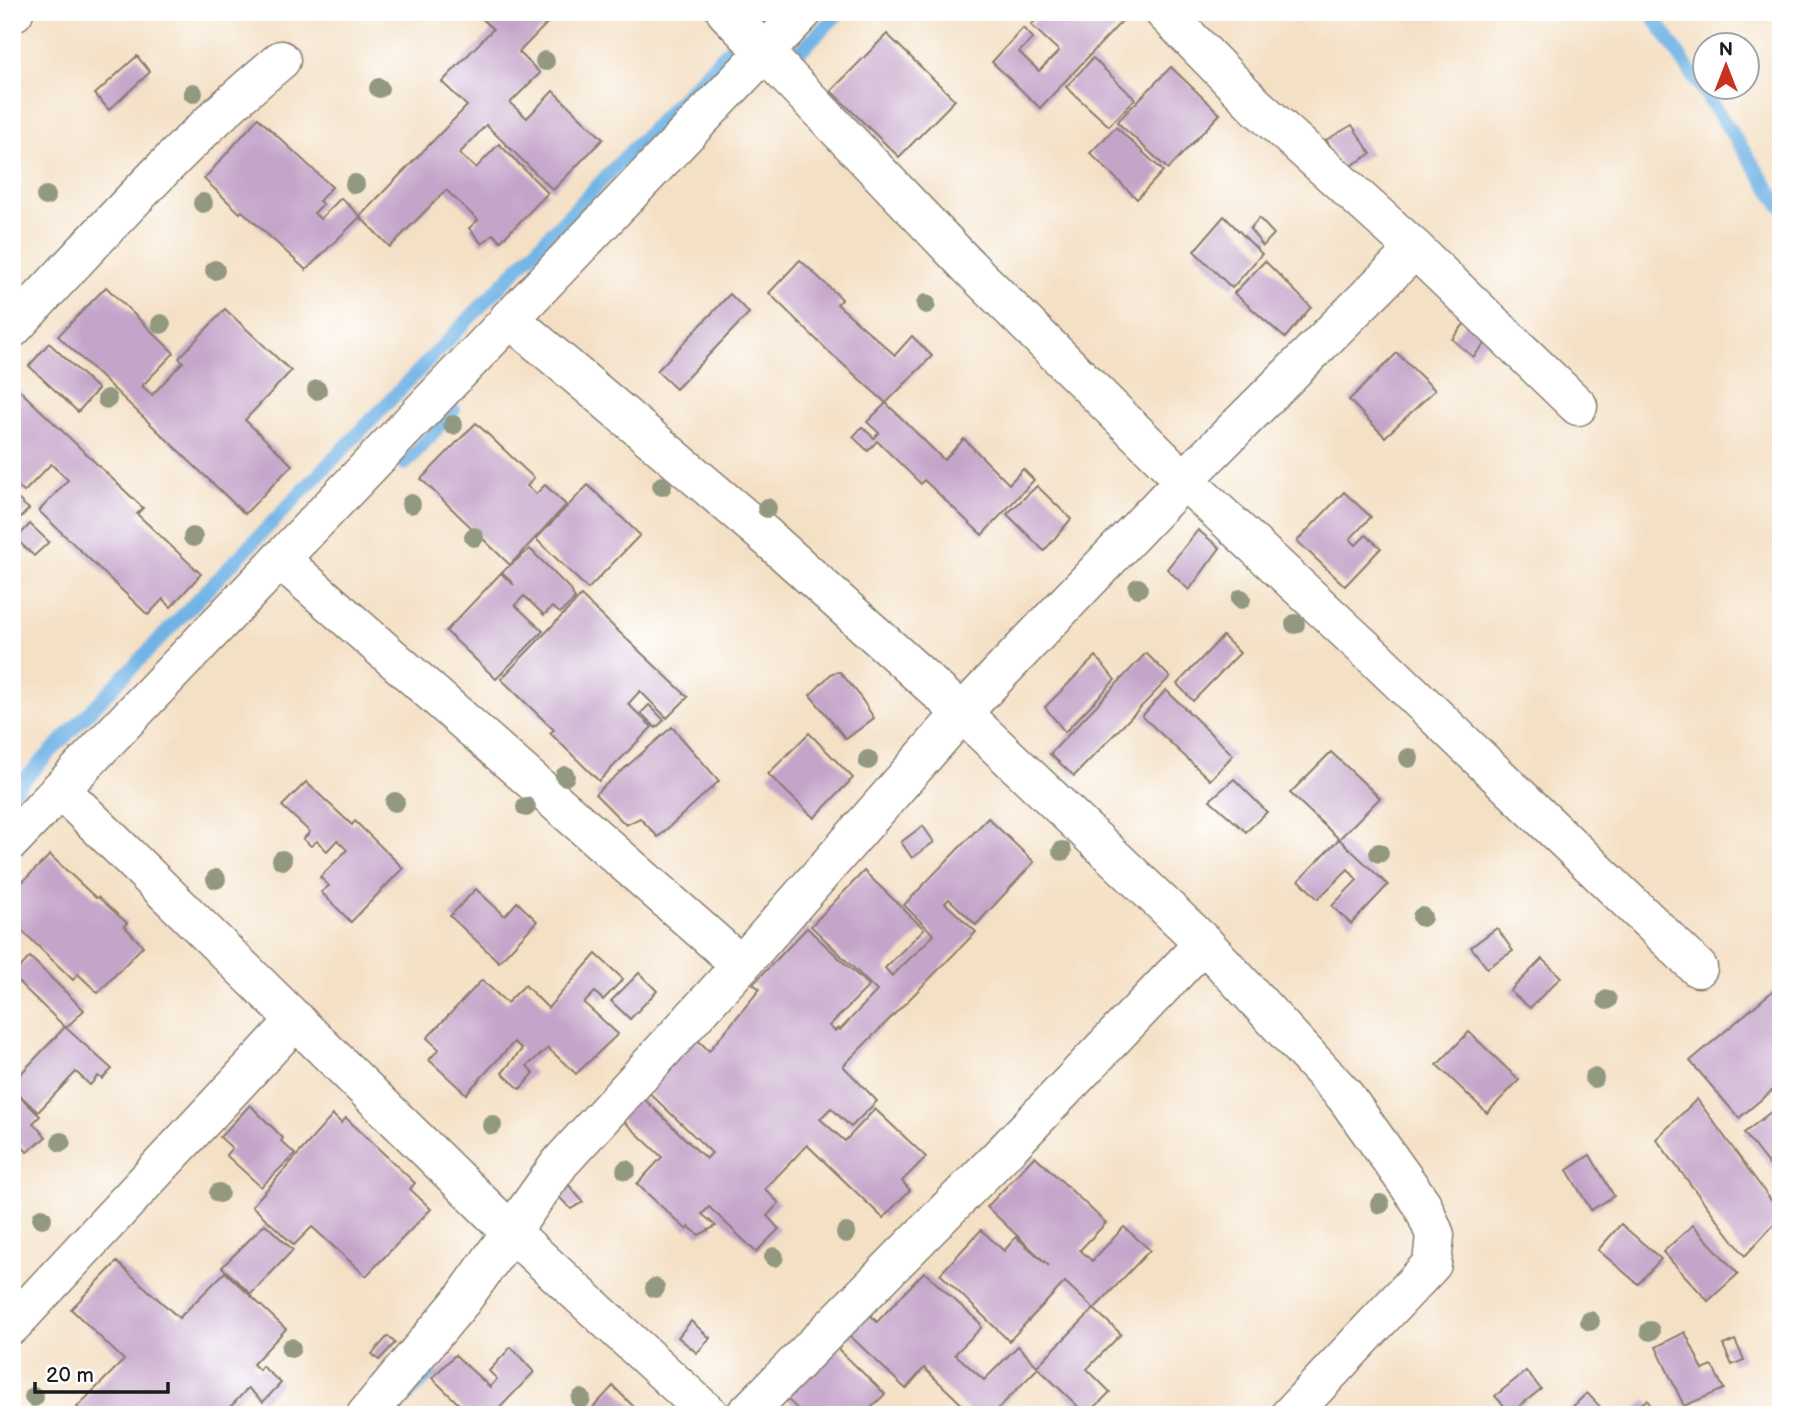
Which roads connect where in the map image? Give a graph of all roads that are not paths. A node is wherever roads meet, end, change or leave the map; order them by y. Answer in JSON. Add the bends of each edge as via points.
{"nodes":[{"id":1,"x":726,"y":12,"type":"edge"},
{"id":2,"x":803,"y":12,"type":"edge"},
{"id":3,"x":1164,"y":12,"type":"edge"},
{"id":4,"x":762,"y":53,"type":"junction"},
{"id":5,"x":281,"y":60,"type":"dead end"},
{"id":6,"x":1415,"y":249,"type":"junction"},
{"id":7,"x":509,"y":318,"type":"junction"},
{"id":8,"x":12,"y":329,"type":"edge"},
{"id":9,"x":1578,"y":406,"type":"dead end"},
{"id":10,"x":1184,"y":480,"type":"junction"},
{"id":11,"x":280,"y":559,"type":"junction"},
{"id":12,"x":962,"y":713,"type":"junction"},
{"id":13,"x":60,"y":789,"type":"junction"},
{"id":14,"x":12,"y":840,"type":"edge"},
{"id":15,"x":1204,"y":943,"type":"junction"},
{"id":16,"x":741,"y":965,"type":"junction"},
{"id":17,"x":1698,"y":968,"type":"dead end"},
{"id":18,"x":296,"y":1020,"type":"junction"},
{"id":19,"x":510,"y":1231,"type":"junction"},
{"id":20,"x":12,"y":1325,"type":"edge"},
{"id":21,"x":366,"y":1415,"type":"edge"},
{"id":22,"x":710,"y":1415,"type":"edge"},
{"id":23,"x":745,"y":1415,"type":"edge"},
{"id":24,"x":1290,"y":1415,"type":"edge"}],
"edges":[{"from":1,"to":4,"type":"street"},
{"from":2,"to":4,"type":"street"},
{"from":3,"to":6,"type":"street","via":[[1256,106]]},
{"from":4,"to":7,"type":"street"},
{"from":4,"to":10,"type":"street"},
{"from":5,"to":8,"type":"street","via":[[228,104],[147,184]]},
{"from":6,"to":9,"type":"street"},
{"from":6,"to":10,"type":"street"},
{"from":7,"to":11,"type":"street"},
{"from":7,"to":12,"type":"street","via":[[767,537]]},
{"from":10,"to":12,"type":"street"},
{"from":10,"to":17,"type":"street"},
{"from":11,"to":13,"type":"street"},
{"from":11,"to":16,"type":"street"},
{"from":12,"to":15,"type":"street"},
{"from":12,"to":16,"type":"street"},
{"from":13,"to":14,"type":"street"},
{"from":13,"to":18,"type":"street"},
{"from":15,"to":23,"type":"street"},
{"from":15,"to":24,"type":"street","via":[[1345,1096],[1422,1204],[1435,1235],[1432,1264]]},
{"from":16,"to":19,"type":"street","via":[[560,1163]]},
{"from":18,"to":19,"type":"street"},
{"from":18,"to":20,"type":"street"},
{"from":19,"to":21,"type":"street","via":[[463,1299]]},
{"from":19,"to":22,"type":"street"}]}
